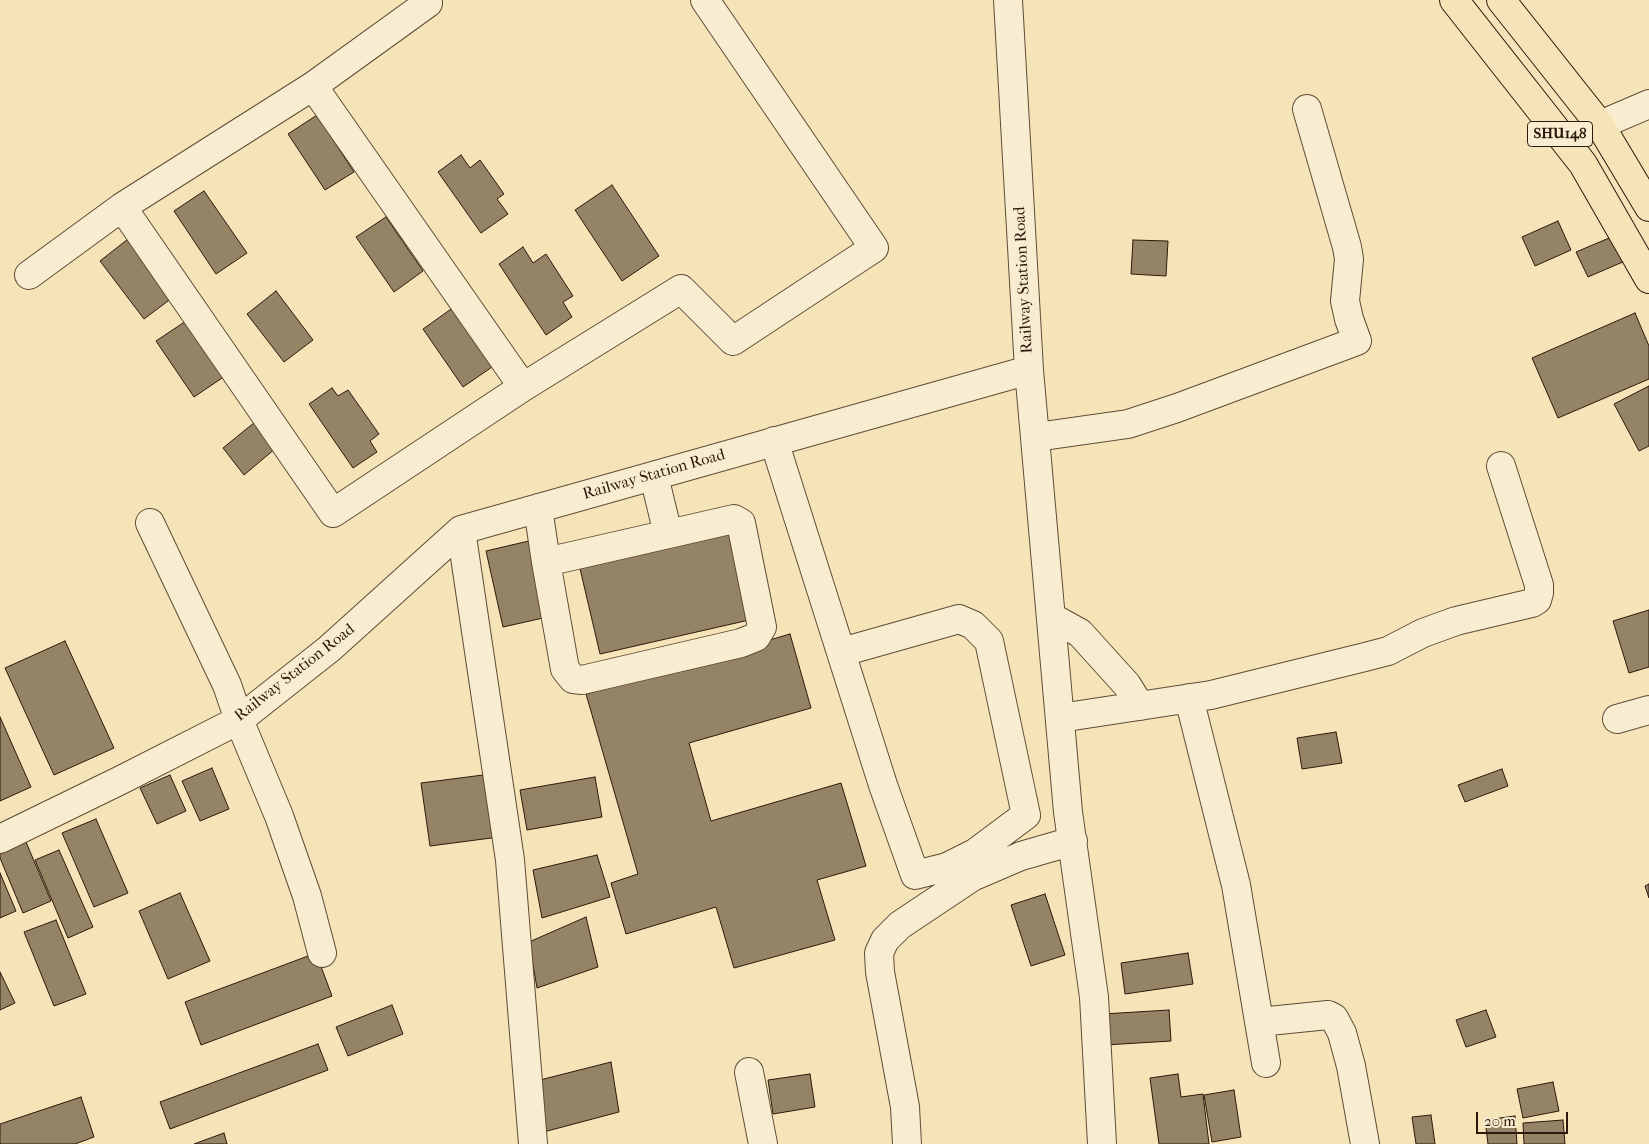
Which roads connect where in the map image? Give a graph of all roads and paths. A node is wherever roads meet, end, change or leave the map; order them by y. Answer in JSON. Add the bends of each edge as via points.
{"nodes":[{"id":1,"x":425,"y":0,"type":"edge"},
{"id":2,"x":705,"y":0,"type":"edge"},
{"id":3,"x":1008,"y":0,"type":"edge"},
{"id":4,"x":1454,"y":0,"type":"edge"},
{"id":5,"x":1501,"y":0,"type":"edge"},
{"id":6,"x":313,"y":86,"type":"junction"},
{"id":7,"x":1649,"y":104,"type":"edge"},
{"id":8,"x":1307,"y":109,"type":"dead end"},
{"id":9,"x":1600,"y":125,"type":"junction"},
{"id":10,"x":1646,"y":195,"type":"edge"},
{"id":11,"x":122,"y":207,"type":"junction"},
{"id":12,"x":29,"y":275,"type":"dead end"},
{"id":13,"x":1649,"y":279,"type":"edge"},
{"id":14,"x":1029,"y":370,"type":"junction"},
{"id":15,"x":523,"y":387,"type":"junction"},
{"id":16,"x":1036,"y":437,"type":"junction"},
{"id":17,"x":774,"y":441,"type":"junction"},
{"id":18,"x":1501,"y":466,"type":"dead end"},
{"id":19,"x":654,"y":476,"type":"junction"},
{"id":20,"x":538,"y":508,"type":"junction"},
{"id":21,"x":150,"y":522,"type":"dead end"},
{"id":22,"x":461,"y":530,"type":"junction"},
{"id":23,"x":668,"y":534,"type":"junction"},
{"id":24,"x":546,"y":562,"type":"junction"},
{"id":25,"x":1051,"y":617,"type":"junction"},
{"id":26,"x":842,"y":652,"type":"junction"},
{"id":27,"x":1189,"y":698,"type":"junction"},
{"id":28,"x":1140,"y":706,"type":"junction"},
{"id":29,"x":1649,"y":710,"type":"edge"},
{"id":30,"x":1060,"y":718,"type":"junction"},
{"id":31,"x":1617,"y":719,"type":"dead end"},
{"id":32,"x":239,"y":720,"type":"junction"},
{"id":33,"x":0,"y":839,"type":"edge"},
{"id":34,"x":1073,"y":841,"type":"junction"},
{"id":35,"x":322,"y":953,"type":"dead end"},
{"id":36,"x":1259,"y":1022,"type":"junction"},
{"id":37,"x":1266,"y":1063,"type":"dead end"},
{"id":38,"x":749,"y":1072,"type":"dead end"},
{"id":39,"x":533,"y":1144,"type":"edge"},
{"id":40,"x":763,"y":1144,"type":"edge"},
{"id":41,"x":907,"y":1144,"type":"edge"},
{"id":42,"x":1102,"y":1144,"type":"edge"},
{"id":43,"x":1365,"y":1144,"type":"edge"}],
"edges":[{"from":1,"to":6,"type":"street","via":[[428,3]]},
{"from":2,"to":15,"type":"street","via":[[874,248],[733,341],[681,289]]},
{"from":3,"to":14,"type":"street","name":"Railway Station Road"},
{"from":4,"to":13,"type":"main road","number":"SHU148","via":[[1583,164]]},
{"from":5,"to":9,"type":"main road","number":"SHU148"},
{"from":6,"to":11,"type":"street"},
{"from":6,"to":15,"type":"street"},
{"from":7,"to":9,"type":"street"},
{"from":8,"to":16,"type":"street","via":[[1348,246],[1346,301],[1357,341],[1128,424]]},
{"from":9,"to":10,"type":"main road","number":"SHU148"},
{"from":11,"to":12,"type":"street"},
{"from":11,"to":15,"type":"street","via":[[334,513]]},
{"from":14,"to":16,"type":"street"},
{"from":14,"to":17,"type":"street","name":"Railway Station Road"},
{"from":16,"to":25,"type":"street"},
{"from":17,"to":19,"type":"street","name":"Railway Station Road"},
{"from":17,"to":26,"type":"street"},
{"from":18,"to":27,"type":"street","via":[[1539,585],[1537,600],[1456,620],[1388,651]]},
{"from":19,"to":20,"type":"street","name":"Railway Station Road"},
{"from":19,"to":23,"type":"street"},
{"from":20,"to":22,"type":"street","name":"Railway Station Road"},
{"from":20,"to":24,"type":"street"},
{"from":21,"to":32,"type":"street","via":[[227,684]]},
{"from":22,"to":32,"type":"street","name":"Railway Station Road","via":[[329,649]]},
{"from":22,"to":39,"type":"street","via":[[510,860]]},
{"from":23,"to":24,"type":"street"},
{"from":23,"to":24,"type":"street","via":[[734,519],[741,523],[762,627],[756,637],[591,678],[573,679],[565,669]]},
{"from":25,"to":28,"type":"street","via":[[1080,633],[1127,685]]},
{"from":25,"to":30,"type":"street"},
{"from":26,"to":26,"type":"street","via":[[883,785],[915,874],[947,867],[975,853],[1026,815],[989,641],[973,626],[959,619]]},
{"from":27,"to":28,"type":"street"},
{"from":27,"to":36,"type":"street","via":[[1236,884]]},
{"from":28,"to":30,"type":"street"},
{"from":29,"to":31,"type":"street"},
{"from":30,"to":34,"type":"street"},
{"from":32,"to":33,"type":"street","name":"Railway Station Road"},
{"from":32,"to":35,"type":"street","via":[[279,816],[307,896]]},
{"from":34,"to":41,"type":"street","via":[[1021,856],[972,878],[900,925],[885,940],[879,953],[880,972],[905,1107]]},
{"from":34,"to":42,"type":"street","via":[[1094,997]]},
{"from":36,"to":37,"type":"street"},
{"from":36,"to":43,"type":"street","via":[[1328,1015],[1334,1018],[1342,1033],[1351,1066]]},
{"from":38,"to":40,"type":"street"}]}
